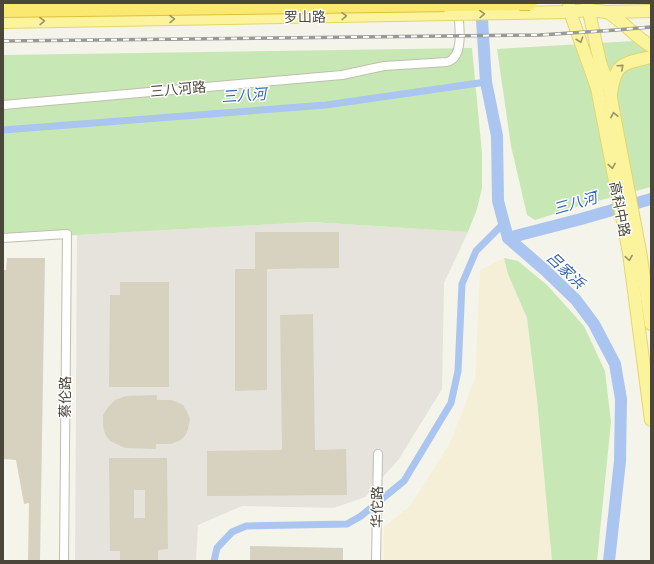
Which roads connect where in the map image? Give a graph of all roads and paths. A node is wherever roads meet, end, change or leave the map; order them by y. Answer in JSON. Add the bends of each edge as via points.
{"nodes":[{"id":1,"x":458,"y":3,"type":"edge"},
{"id":2,"x":530,"y":3,"type":"edge"},
{"id":3,"x":569,"y":7,"type":"edge"},
{"id":4,"x":587,"y":7,"type":"edge"},
{"id":5,"x":3,"y":10,"type":"edge"},
{"id":6,"x":651,"y":11,"type":"edge"},
{"id":7,"x":607,"y":12,"type":"junction"},
{"id":8,"x":3,"y":22,"type":"edge"},
{"id":9,"x":651,"y":46,"type":"edge"},
{"id":10,"x":651,"y":57,"type":"edge"},
{"id":11,"x":611,"y":96,"type":"junction"},
{"id":12,"x":3,"y":105,"type":"edge"},
{"id":13,"x":624,"y":196,"type":"junction"},
{"id":14,"x":628,"y":218,"type":"junction"},
{"id":15,"x":3,"y":238,"type":"edge"},
{"id":16,"x":651,"y":324,"type":"edge"},
{"id":17,"x":651,"y":420,"type":"edge"},
{"id":18,"x":378,"y":454,"type":"dead end"},
{"id":19,"x":64,"y":561,"type":"edge"},
{"id":20,"x":376,"y":561,"type":"edge"}],
"edges":[{"from":1,"to":12,"type":"street","name":"三八河路","via":[[459,44],[455,57],[447,62],[384,66],[342,74]]},
{"from":2,"to":5,"type":"highway","bridge":true},
{"from":3,"to":4,"type":"main road","name":"罗山路"},
{"from":8,"to":3,"type":"main road","name":"罗山路","one_way":true,"bridge":true,"via":[[514,13]]},
{"from":3,"to":13,"type":"main road","name":"高科中路","one_way":true,"via":[[597,88]]},
{"from":4,"to":7,"type":"main road","name":"罗山路"},
{"from":4,"to":11,"type":"main road","name":"高科中路"},
{"from":6,"to":7,"type":"main road","name":"罗山路"},
{"from":7,"to":9,"type":"main road","name":"罗山路"},
{"from":11,"to":10,"type":"main road","one_way":true,"via":[[613,80],[620,66]]},
{"from":13,"to":11,"type":"main road","name":"高科中路","one_way":true},
{"from":13,"to":14,"type":"main road","name":"高科中路"},
{"from":14,"to":16,"type":"main road","name":"高科中路"},
{"from":14,"to":17,"type":"main road","name":"高科中路","one_way":true},
{"from":15,"to":19,"type":"street","name":"蔡伦路","via":[[67,234]]},
{"from":18,"to":20,"type":"street","name":"华佗路"}]}
